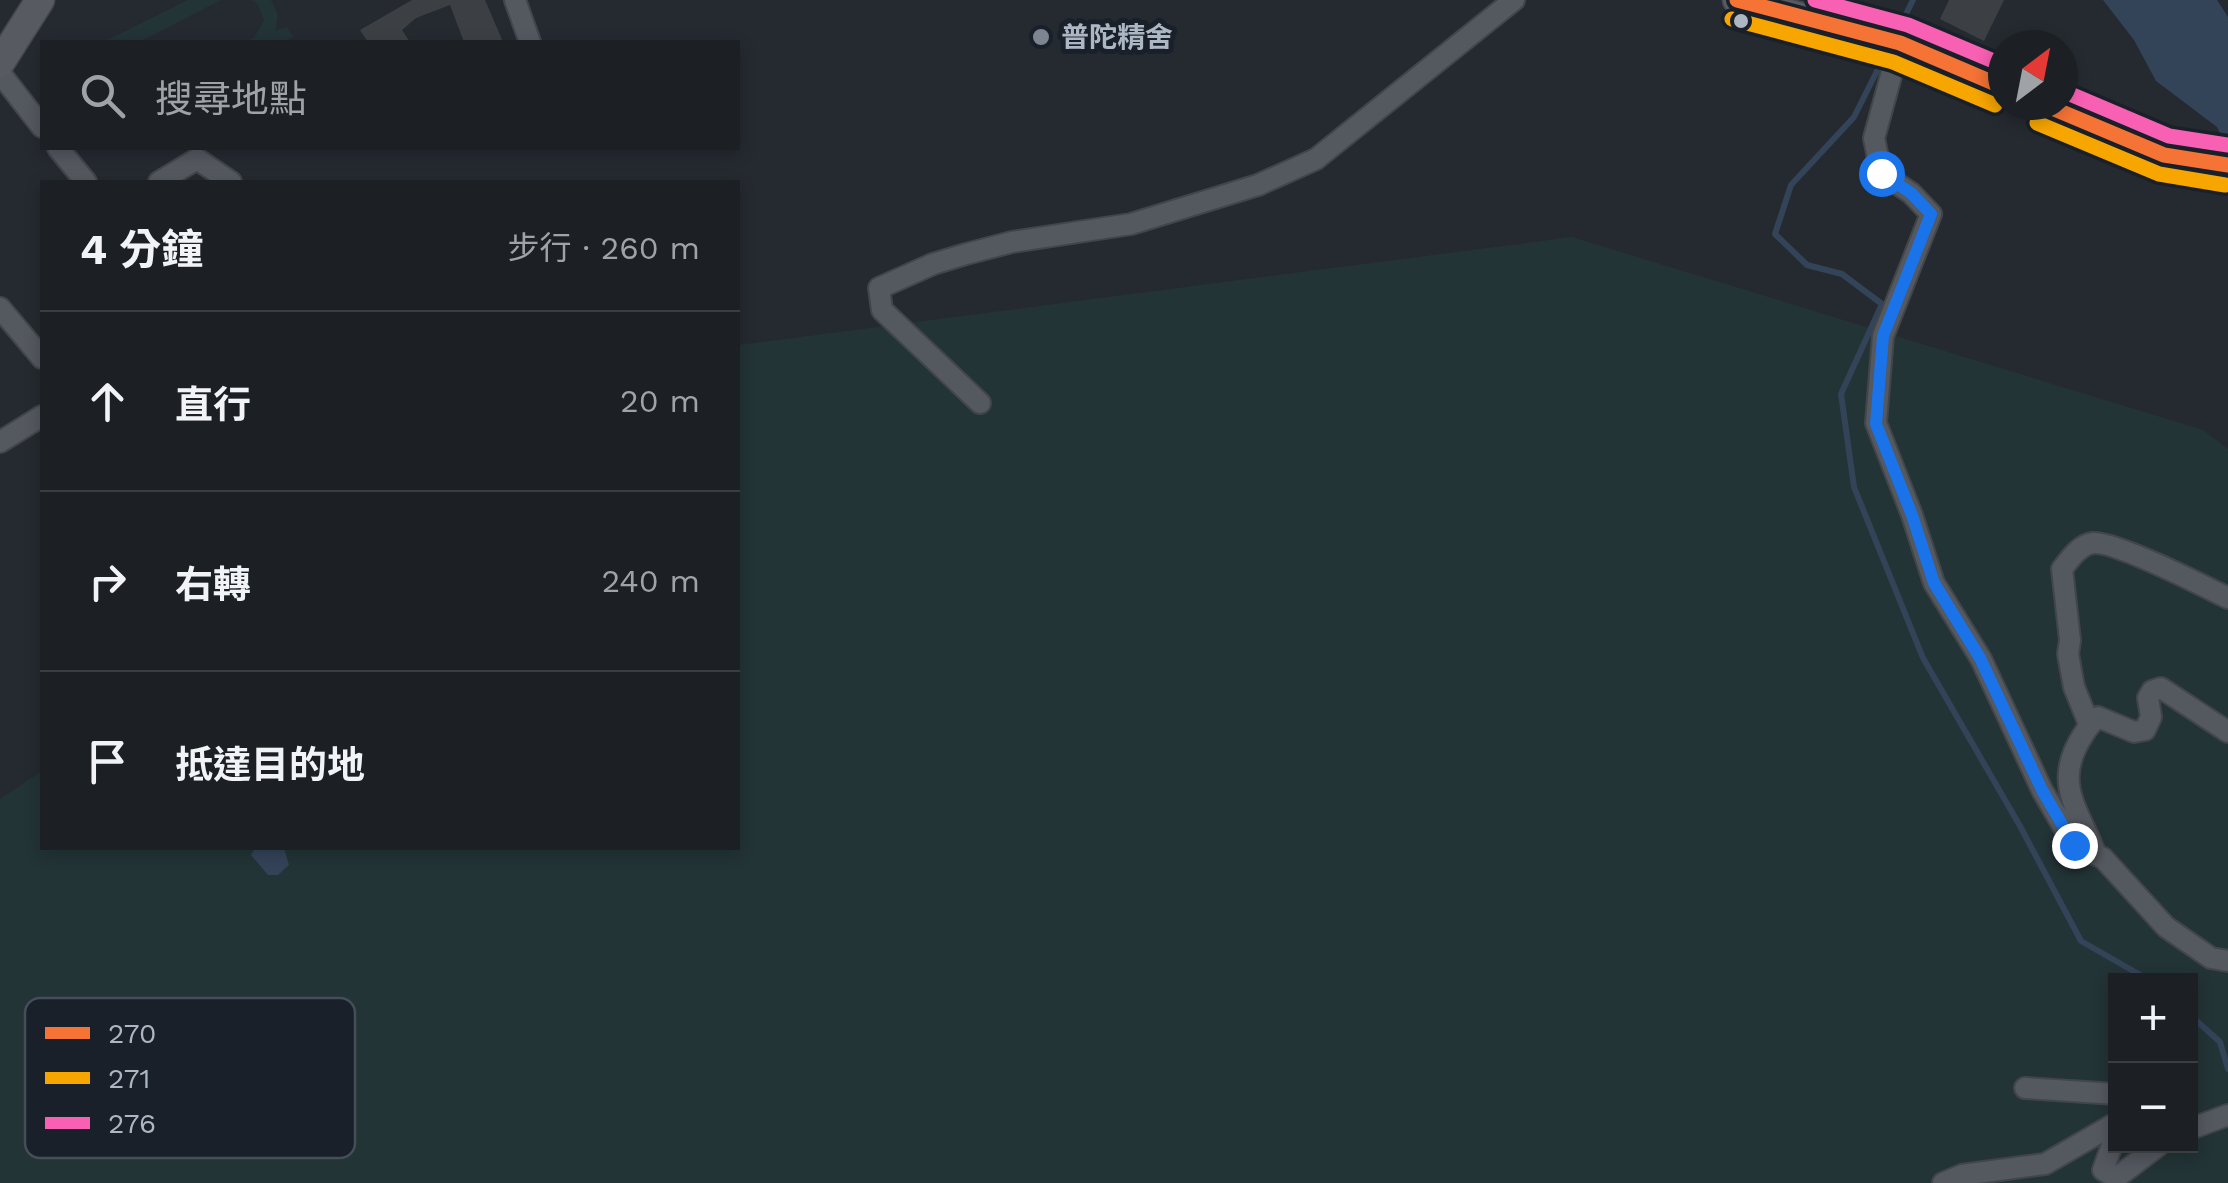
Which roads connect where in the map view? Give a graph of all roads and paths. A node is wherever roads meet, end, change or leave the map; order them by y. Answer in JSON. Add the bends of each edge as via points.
{"nodes":[{"id":1,"x":515,"y":0,"type":"edge"},
{"id":2,"x":1514,"y":0,"type":"edge"},
{"id":3,"x":1736,"y":0,"type":"edge"},
{"id":4,"x":43,"y":2,"type":"edge"},
{"id":5,"x":529,"y":40,"type":"edge"},
{"id":6,"x":1900,"y":43,"type":"junction"},
{"id":7,"x":0,"y":63,"type":"edge"},
{"id":8,"x":0,"y":73,"type":"edge"},
{"id":9,"x":1988,"y":81,"type":"edge"},
{"id":10,"x":2078,"y":119,"type":"edge"},
{"id":11,"x":40,"y":124,"type":"edge"},
{"id":12,"x":60,"y":150,"type":"edge"},
{"id":13,"x":2228,"y":165,"type":"edge"},
{"id":14,"x":84,"y":180,"type":"edge"},
{"id":15,"x":162,"y":180,"type":"edge"},
{"id":16,"x":228,"y":180,"type":"edge"},
{"id":17,"x":0,"y":308,"type":"edge"},
{"id":18,"x":40,"y":356,"type":"edge"},
{"id":19,"x":980,"y":403,"type":"dead end"},
{"id":20,"x":40,"y":417,"type":"edge"},
{"id":21,"x":0,"y":442,"type":"edge"},
{"id":22,"x":2228,"y":598,"type":"edge"},
{"id":23,"x":2090,"y":724,"type":"junction"},
{"id":24,"x":2228,"y":732,"type":"edge"},
{"id":25,"x":2096,"y":855,"type":"junction"},
{"id":26,"x":2228,"y":960,"type":"edge"},
{"id":27,"x":2025,"y":1088,"type":"dead end"},
{"id":28,"x":2108,"y":1093,"type":"edge"},
{"id":29,"x":2228,"y":1115,"type":"edge"},
{"id":30,"x":2198,"y":1126,"type":"edge"},
{"id":31,"x":2108,"y":1129,"type":"edge"},
{"id":32,"x":2109,"y":1153,"type":"edge"},
{"id":33,"x":2149,"y":1153,"type":"edge"},
{"id":34,"x":1943,"y":1183,"type":"edge"}],
"edges":[{"from":1,"to":5,"type":"street"},
{"from":2,"to":19,"type":"street","via":[[1316,159],[1258,185],[1132,224],[1012,242],[933,264],[879,288],[882,310]]},
{"from":3,"to":6,"type":"main road"},
{"from":4,"to":7,"type":"main road"},
{"from":6,"to":9,"type":"main road"},
{"from":6,"to":25,"type":"street","via":[[1874,138],[1881,173],[1931,214],[1883,336],[1876,424],[1934,583],[1980,658],[2074,845]]},
{"from":8,"to":11,"type":"street"},
{"from":10,"to":13,"type":"main road","via":[[2164,155]]},
{"from":12,"to":14,"type":"street"},
{"from":15,"to":16,"type":"street","via":[[198,158]]},
{"from":17,"to":18,"type":"street"},
{"from":20,"to":21,"type":"street"},
{"from":22,"to":23,"type":"street","via":[[2107,546],[2074,552],[2062,568],[2068,654]]},
{"from":23,"to":24,"type":"street","via":[[2098,717],[2145,730],[2148,698],[2161,688]]},
{"from":23,"to":25,"type":"street","via":[[2067,772]]},
{"from":25,"to":26,"type":"street","via":[[2166,927],[2211,958]]},
{"from":27,"to":28,"type":"street"},
{"from":29,"to":30,"type":"street"},
{"from":31,"to":34,"type":"street","via":[[2045,1164]]},
{"from":32,"to":33,"type":"street","via":[[2103,1170],[2116,1178]]}]}
